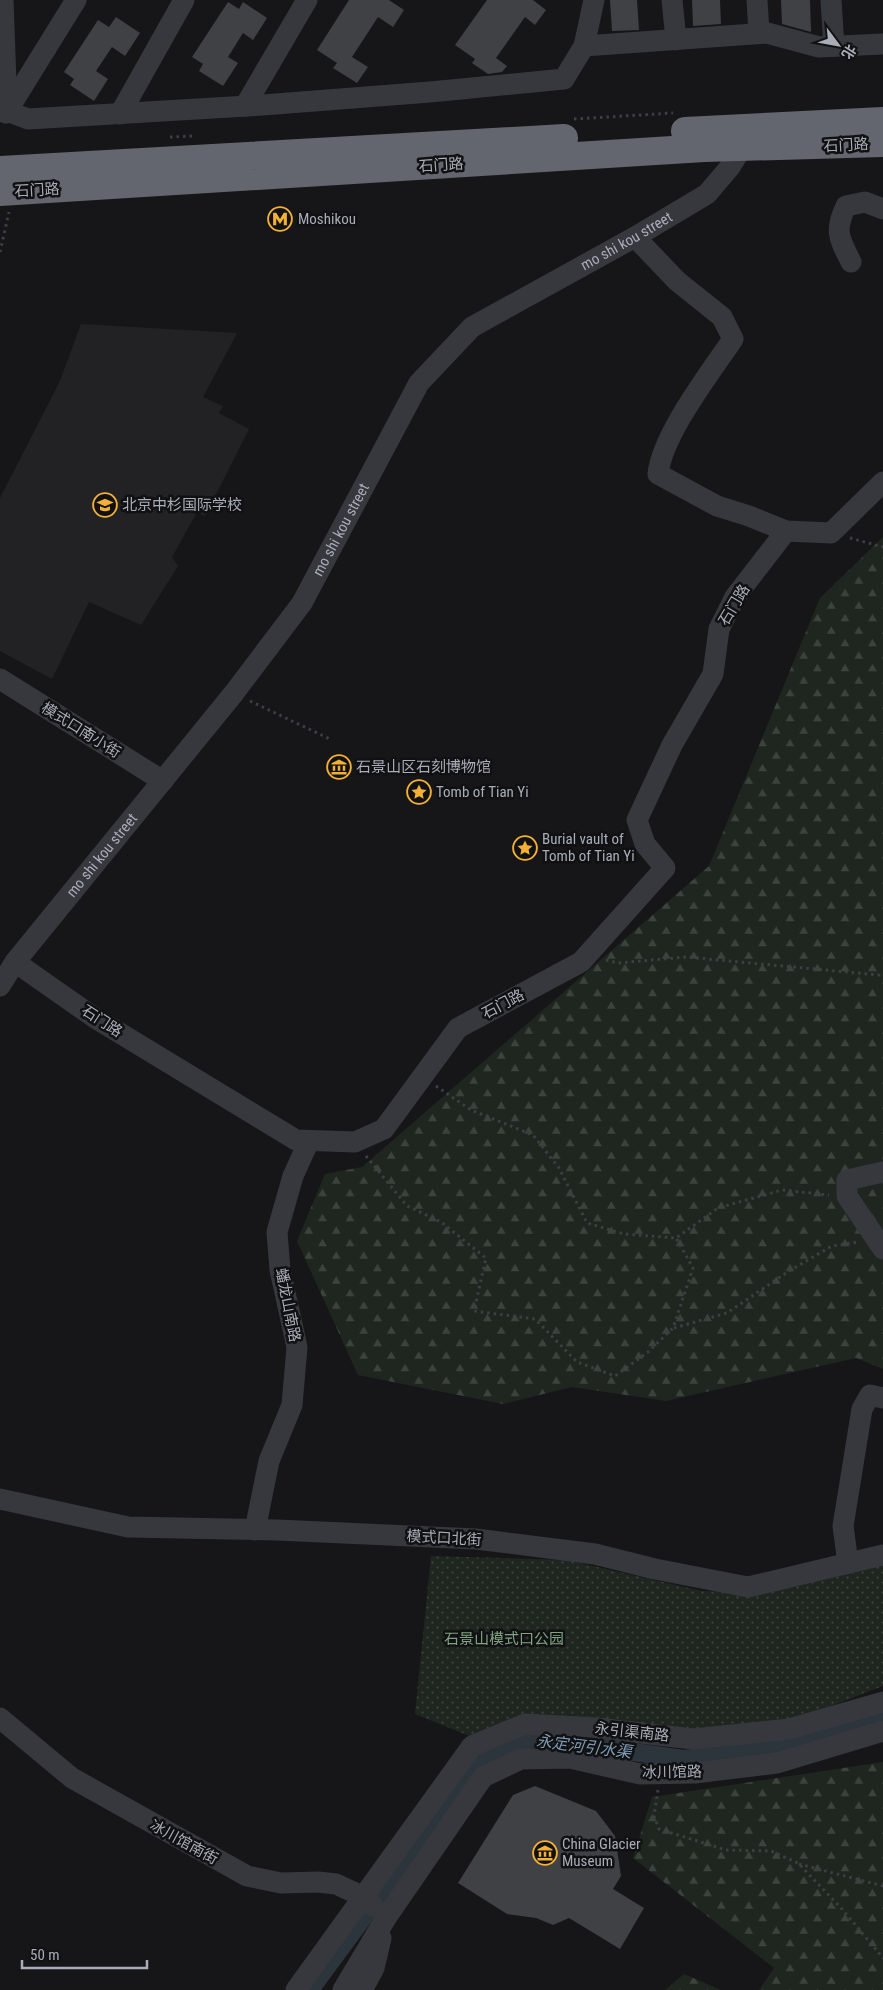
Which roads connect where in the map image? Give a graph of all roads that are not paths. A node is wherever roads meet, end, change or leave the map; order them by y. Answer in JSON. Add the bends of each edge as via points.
{"nodes":[{"id":1,"x":3,"y":0,"type":"edge"},
{"id":2,"x":76,"y":0,"type":"edge"},
{"id":3,"x":184,"y":0,"type":"edge"},
{"id":4,"x":307,"y":0,"type":"edge"},
{"id":5,"x":594,"y":0,"type":"edge"},
{"id":6,"x":672,"y":0,"type":"edge"},
{"id":7,"x":757,"y":0,"type":"edge"},
{"id":8,"x":831,"y":0,"type":"edge"},
{"id":9,"x":759,"y":33,"type":"junction"},
{"id":10,"x":676,"y":40,"type":"junction"},
{"id":11,"x":883,"y":44,"type":"edge"},
{"id":12,"x":584,"y":46,"type":"junction"},
{"id":13,"x":834,"y":46,"type":"junction"},
{"id":14,"x":245,"y":106,"type":"junction"},
{"id":15,"x":120,"y":114,"type":"junction"},
{"id":16,"x":4,"y":116,"type":"edge"},
{"id":17,"x":883,"y":121,"type":"edge"},
{"id":18,"x":883,"y":143,"type":"edge"},
{"id":19,"x":741,"y":148,"type":"junction"},
{"id":20,"x":4,"y":185,"type":"edge"},
{"id":21,"x":883,"y":209,"type":"edge"},
{"id":22,"x":635,"y":237,"type":"junction"},
{"id":23,"x":851,"y":262,"type":"dead end"},
{"id":24,"x":883,"y":482,"type":"edge"},
{"id":25,"x":786,"y":531,"type":"junction"},
{"id":26,"x":0,"y":679,"type":"edge"},
{"id":27,"x":163,"y":781,"type":"junction"},
{"id":28,"x":15,"y":962,"type":"junction"},
{"id":29,"x":0,"y":986,"type":"edge"},
{"id":30,"x":309,"y":1141,"type":"junction"},
{"id":31,"x":883,"y":1172,"type":"edge"},
{"id":32,"x":880,"y":1245,"type":"edge"},
{"id":33,"x":883,"y":1398,"type":"edge"},
{"id":34,"x":0,"y":1500,"type":"edge"},
{"id":35,"x":255,"y":1530,"type":"junction"},
{"id":36,"x":883,"y":1555,"type":"edge"},
{"id":37,"x":848,"y":1563,"type":"junction"},
{"id":38,"x":883,"y":1702,"type":"edge"},
{"id":39,"x":0,"y":1718,"type":"edge"},
{"id":40,"x":883,"y":1731,"type":"edge"},
{"id":41,"x":364,"y":1897,"type":"junction"},
{"id":42,"x":386,"y":1918,"type":"junction"},
{"id":43,"x":296,"y":1990,"type":"edge"},
{"id":44,"x":342,"y":1990,"type":"edge"},
{"id":45,"x":362,"y":1990,"type":"edge"}],
"edges":[{"from":1,"to":16,"type":"street"},
{"from":2,"to":16,"type":"street"},
{"from":3,"to":15,"type":"street"},
{"from":4,"to":14,"type":"street"},
{"from":5,"to":12,"type":"street"},
{"from":6,"to":10,"type":"street"},
{"from":7,"to":9,"type":"street"},
{"from":8,"to":13,"type":"street"},
{"from":9,"to":10,"type":"street"},
{"from":9,"to":13,"type":"street","via":[[819,47]]},
{"from":10,"to":12,"type":"street"},
{"from":11,"to":13,"type":"street"},
{"from":12,"to":14,"type":"street","via":[[564,79]]},
{"from":14,"to":15,"type":"street"},
{"from":15,"to":16,"type":"street","via":[[28,119]]},
{"from":17,"to":20,"type":"highway","name":"石门路"},
{"from":18,"to":19,"type":"highway","name":"石门路"},
{"from":19,"to":20,"type":"highway","name":"石门路"},
{"from":19,"to":22,"type":"street","name":"mo shi kou street","via":[[707,194]]},
{"from":21,"to":23,"type":"street","via":[[865,202],[846,206],[839,221],[840,240]]},
{"from":22,"to":25,"type":"street","via":[[677,281],[722,317],[733,339],[682,415],[660,460],[658,474],[717,506]]},
{"from":22,"to":27,"type":"street","name":"mo shi kou street","via":[[472,327],[419,383],[302,603]]},
{"from":24,"to":25,"type":"street","via":[[831,533]]},
{"from":25,"to":30,"type":"street","name":"石门路","via":[[735,597],[719,629],[713,674],[672,744],[637,820],[646,844],[665,868],[581,962],[458,1028],[384,1129],[355,1142]]},
{"from":26,"to":27,"type":"street","name":"模式口南小街"},
{"from":27,"to":28,"type":"street","name":"mo shi kou street"},
{"from":28,"to":29,"type":"street","name":"mo shi kou street"},
{"from":28,"to":30,"type":"street","name":"石门路","via":[[95,1018],[296,1140]]},
{"from":30,"to":35,"type":"street","name":"蟠龙山南路","via":[[292,1176],[277,1232],[280,1270],[297,1347],[292,1404],[269,1461]]},
{"from":31,"to":32,"type":"street","via":[[847,1180],[847,1196]]},
{"from":33,"to":37,"type":"street","via":[[870,1395],[862,1409],[843,1526]]},
{"from":34,"to":35,"type":"street","name":"模式口北街","via":[[128,1527]]},
{"from":35,"to":37,"type":"street","name":"模式口北街","via":[[476,1539],[595,1554],[748,1587]]},
{"from":36,"to":37,"type":"street","name":"模式口北街"},
{"from":38,"to":41,"type":"street","name":"永引渠南路","via":[[789,1729],[693,1739],[525,1724],[472,1746]]},
{"from":39,"to":41,"type":"street","name":"冰川馆南街","via":[[72,1778],[247,1876],[281,1883],[336,1884]]},
{"from":40,"to":42,"type":"street","name":"冰川馆路","via":[[778,1763],[694,1773],[640,1774],[570,1758],[521,1759],[483,1777]]},
{"from":41,"to":42,"type":"street","name":"冰川馆南街"},
{"from":41,"to":43,"type":"street","name":"永引渠南路"},
{"from":42,"to":44,"type":"street","name":"冰川馆路"},
{"from":42,"to":45,"type":"street","via":[[374,1968]]}]}
